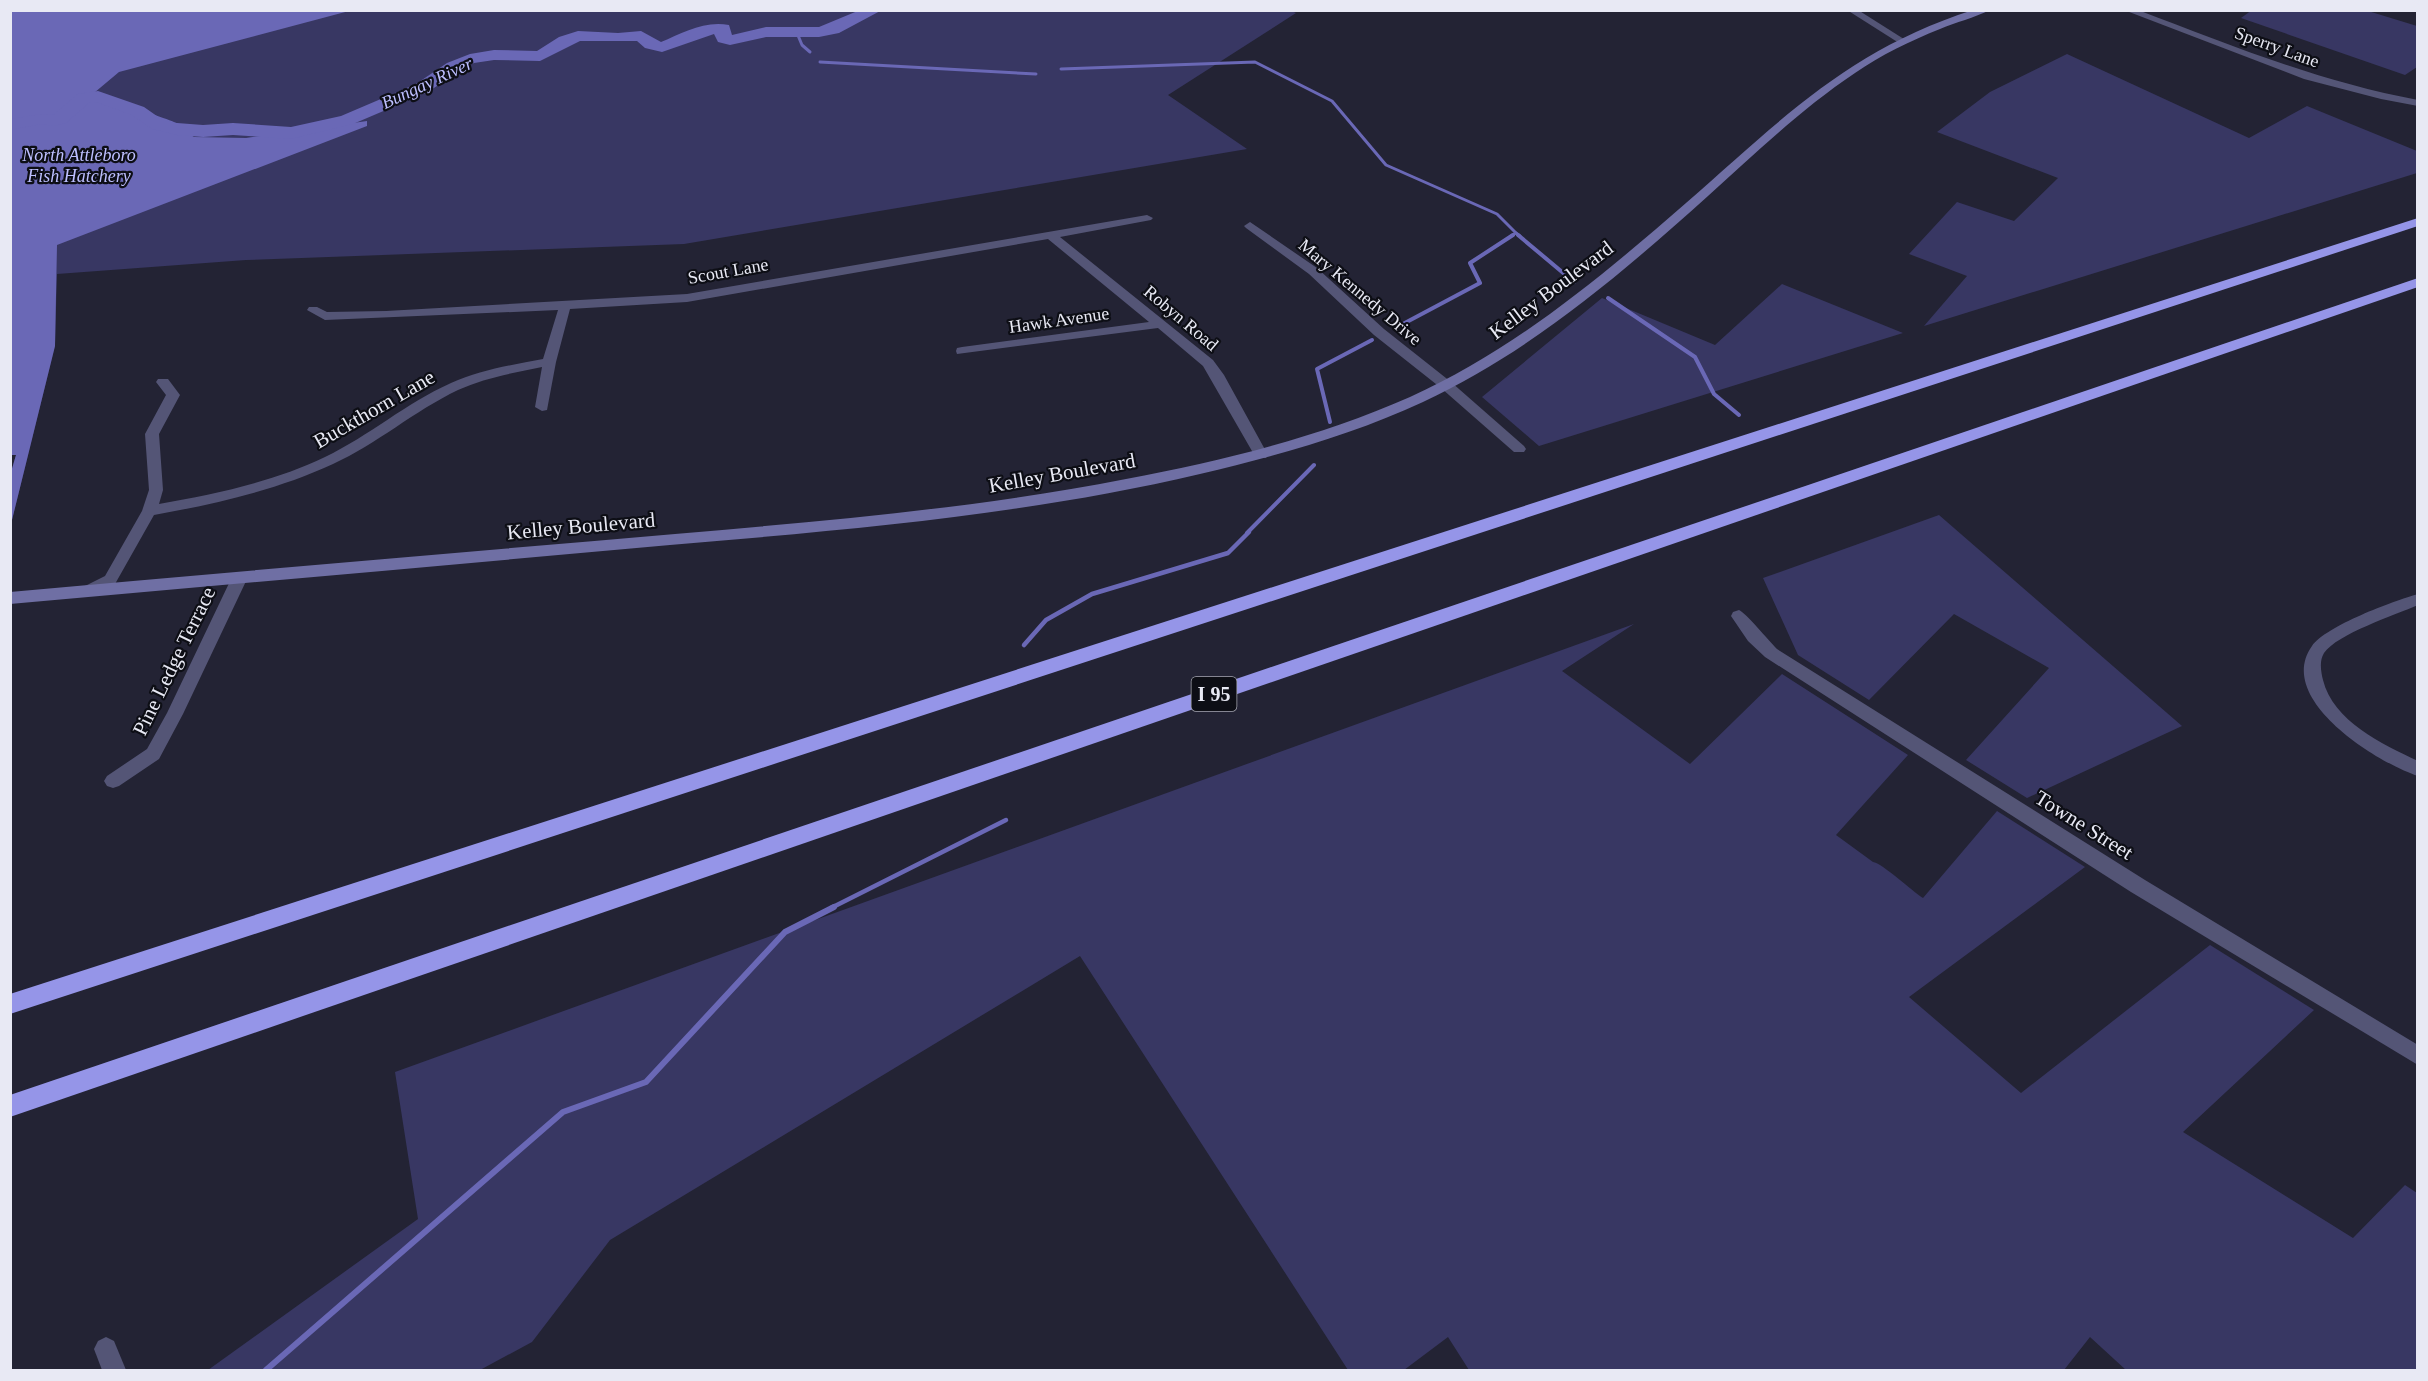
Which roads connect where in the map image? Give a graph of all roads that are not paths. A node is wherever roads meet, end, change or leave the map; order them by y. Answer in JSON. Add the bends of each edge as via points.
{"nodes":[{"id":1,"x":1851,"y":10,"type":"edge"},
{"id":2,"x":1985,"y":10,"type":"edge"},
{"id":3,"x":2128,"y":10,"type":"edge"},
{"id":4,"x":1902,"y":41,"type":"junction"},
{"id":5,"x":2418,"y":103,"type":"edge"},
{"id":6,"x":1147,"y":218,"type":"dead end"},
{"id":7,"x":2418,"y":222,"type":"edge"},
{"id":8,"x":1250,"y":226,"type":"dead end"},
{"id":9,"x":1049,"y":234,"type":"junction"},
{"id":10,"x":2418,"y":282,"type":"edge"},
{"id":11,"x":565,"y":306,"type":"junction"},
{"id":12,"x":312,"y":310,"type":"dead end"},
{"id":13,"x":1162,"y":324,"type":"junction"},
{"id":14,"x":962,"y":351,"type":"dead end"},
{"id":15,"x":549,"y":362,"type":"junction"},
{"id":16,"x":163,"y":382,"type":"dead end"},
{"id":17,"x":1446,"y":385,"type":"junction"},
{"id":18,"x":542,"y":407,"type":"dead end"},
{"id":19,"x":1519,"y":449,"type":"dead end"},
{"id":20,"x":1261,"y":455,"type":"junction"},
{"id":21,"x":149,"y":511,"type":"junction"},
{"id":22,"x":240,"y":577,"type":"junction"},
{"id":23,"x":90,"y":591,"type":"junction"},
{"id":24,"x":10,"y":598,"type":"edge"},
{"id":25,"x":2418,"y":599,"type":"edge"},
{"id":26,"x":1739,"y":616,"type":"dead end"},
{"id":27,"x":2418,"y":769,"type":"edge"},
{"id":28,"x":113,"y":781,"type":"dead end"},
{"id":29,"x":10,"y":1004,"type":"edge"},
{"id":30,"x":2418,"y":1056,"type":"edge"},
{"id":31,"x":10,"y":1106,"type":"edge"}],
"edges":[{"from":1,"to":4,"type":"street"},
{"from":2,"to":4,"type":"main road","name":"Kelley Boulevard"},
{"from":3,"to":5,"type":"street","name":"Sperry Lane","via":[[2329,84]]},
{"from":4,"to":17,"type":"main road","name":"Kelley Boulevard","via":[[1847,72],[1548,324],[1508,352]]},
{"from":6,"to":9,"type":"street","name":"Scout Lane"},
{"from":7,"to":29,"type":"highway"},
{"from":8,"to":17,"type":"street","name":"Mary Kennedy Drive","via":[[1313,271],[1378,332]]},
{"from":9,"to":11,"type":"street","name":"Scout Lane","via":[[687,298]]},
{"from":9,"to":13,"type":"street","name":"Robyn Road"},
{"from":10,"to":31,"type":"highway","number":"I 95"},
{"from":11,"to":12,"type":"street","name":"Scout Lane","via":[[325,316]]},
{"from":11,"to":15,"type":"street"},
{"from":13,"to":14,"type":"street","name":"Hawk Avenue"},
{"from":13,"to":20,"type":"street","name":"Robyn Road","via":[[1208,363]]},
{"from":15,"to":18,"type":"street"},
{"from":15,"to":21,"type":"street","name":"Buckthorn Lane","via":[[506,370],[457,386],[350,450],[307,470],[213,498]]},
{"from":16,"to":21,"type":"street","via":[[173,395],[152,434],[156,490]]},
{"from":17,"to":19,"type":"street"},
{"from":17,"to":20,"type":"main road","name":"Kelley Boulevard","via":[[1370,419]]},
{"from":20,"to":22,"type":"main road","name":"Kelley Boulevard","via":[[1099,490],[944,513]]},
{"from":21,"to":23,"type":"street","via":[[110,580]]},
{"from":22,"to":23,"type":"main road","name":"Kelley Boulevard"},
{"from":22,"to":28,"type":"street","name":"Pine Ledge Terrace","via":[[153,754]]},
{"from":23,"to":24,"type":"main road","name":"Kelley Boulevard"},
{"from":25,"to":27,"type":"street","via":[[2336,636],[2318,649],[2312,664],[2317,690],[2336,717],[2374,747]]},
{"from":26,"to":30,"type":"street","name":"Towne Street","via":[[1771,654],[2128,880]]}]}
